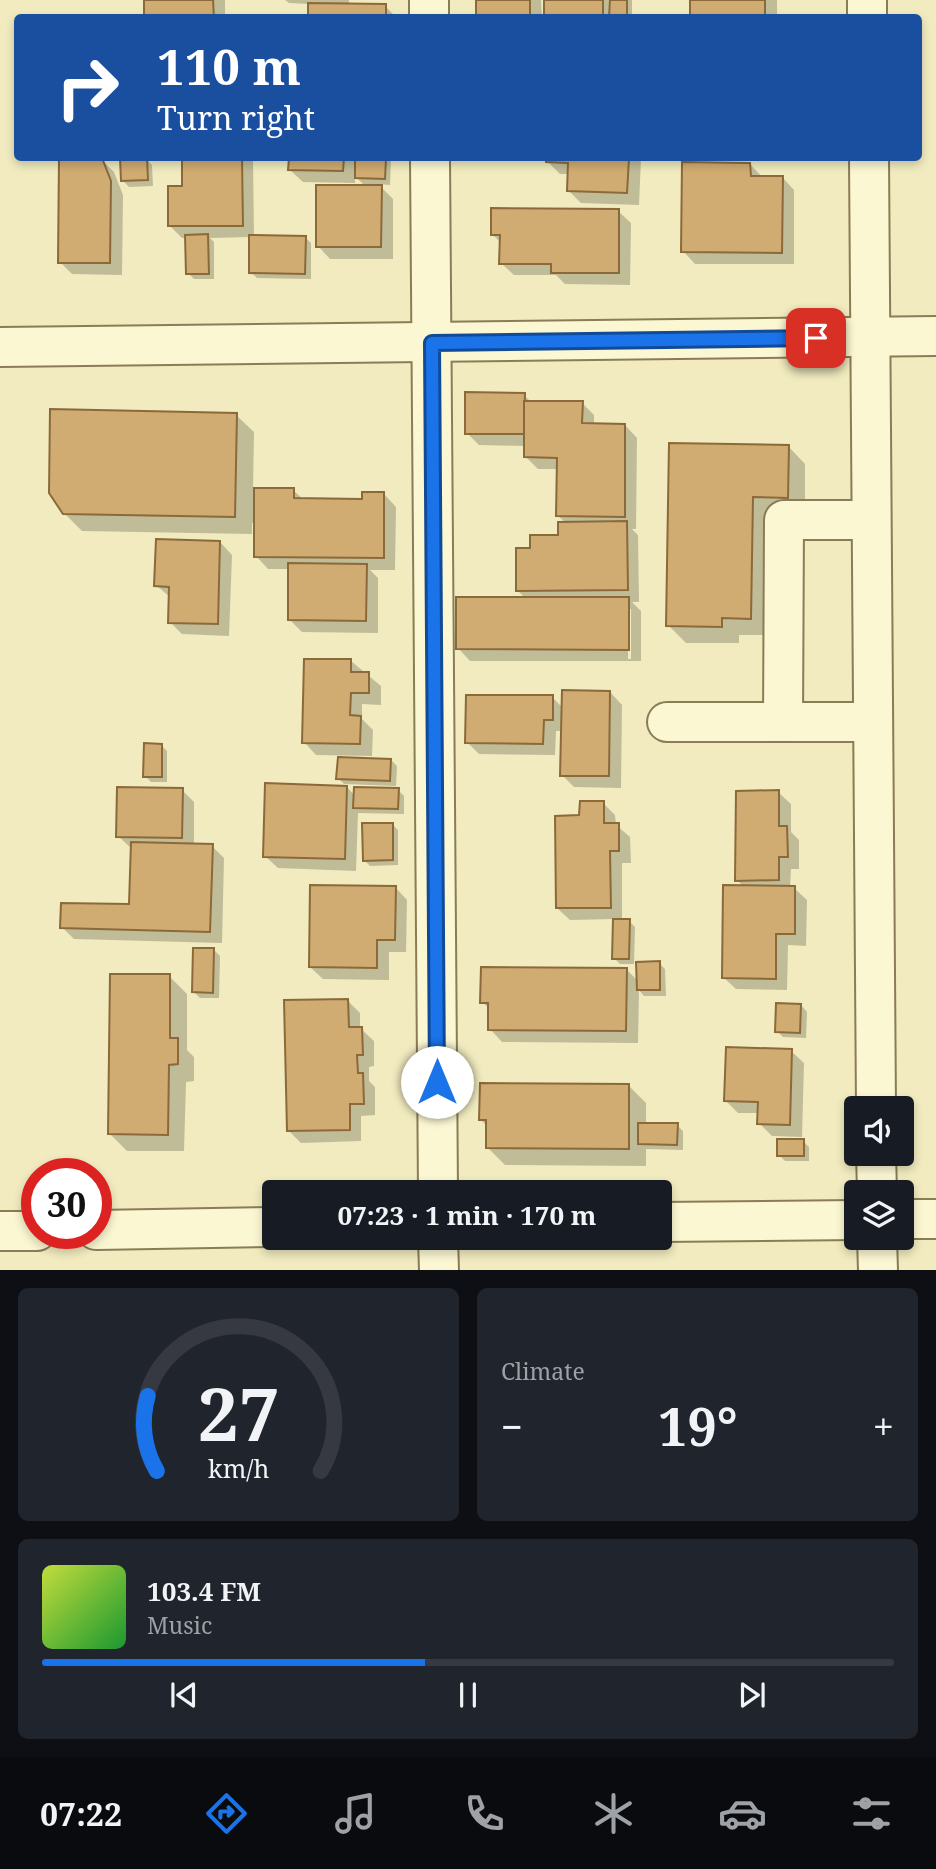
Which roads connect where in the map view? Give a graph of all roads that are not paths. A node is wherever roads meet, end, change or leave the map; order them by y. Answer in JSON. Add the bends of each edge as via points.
{"nodes":[{"id":1,"x":430,"y":161,"type":"edge"},
{"id":2,"x":869,"y":161,"type":"edge"},
{"id":3,"x":936,"y":336,"type":"edge"},
{"id":4,"x":870,"y":337,"type":"junction"},
{"id":5,"x":432,"y":343,"type":"junction"},
{"id":6,"x":0,"y":347,"type":"edge"},
{"id":7,"x":871,"y":520,"type":"junction"},
{"id":8,"x":667,"y":722,"type":"dead end"},
{"id":9,"x":783,"y":722,"type":"junction"},
{"id":10,"x":873,"y":722,"type":"junction"},
{"id":11,"x":876,"y":1096,"type":"edge"},
{"id":12,"x":438,"y":1180,"type":"edge"},
{"id":13,"x":914,"y":1219,"type":"edge"},
{"id":14,"x":936,"y":1219,"type":"edge"},
{"id":15,"x":844,"y":1220,"type":"edge"},
{"id":16,"x":672,"y":1222,"type":"edge"},
{"id":17,"x":262,"y":1227,"type":"edge"},
{"id":18,"x":112,"y":1230,"type":"edge"},
{"id":19,"x":0,"y":1231,"type":"edge"},
{"id":20,"x":21,"y":1231,"type":"edge"},
{"id":21,"x":438,"y":1250,"type":"edge"},
{"id":22,"x":877,"y":1250,"type":"edge"},
{"id":23,"x":439,"y":1270,"type":"edge"},
{"id":24,"x":877,"y":1270,"type":"edge"}],
"edges":[{"from":1,"to":5,"type":"street"},
{"from":2,"to":4,"type":"street"},
{"from":3,"to":4,"type":"street"},
{"from":4,"to":5,"type":"street"},
{"from":4,"to":7,"type":"street"},
{"from":5,"to":6,"type":"street"},
{"from":5,"to":12,"type":"street"},
{"from":7,"to":9,"type":"street","via":[[784,520]]},
{"from":7,"to":10,"type":"street"},
{"from":8,"to":9,"type":"street"},
{"from":9,"to":10,"type":"street"},
{"from":10,"to":11,"type":"street"},
{"from":13,"to":14,"type":"street"},
{"from":15,"to":16,"type":"street"},
{"from":17,"to":18,"type":"street"},
{"from":19,"to":20,"type":"street"},
{"from":21,"to":23,"type":"street"},
{"from":22,"to":24,"type":"street"}]}
